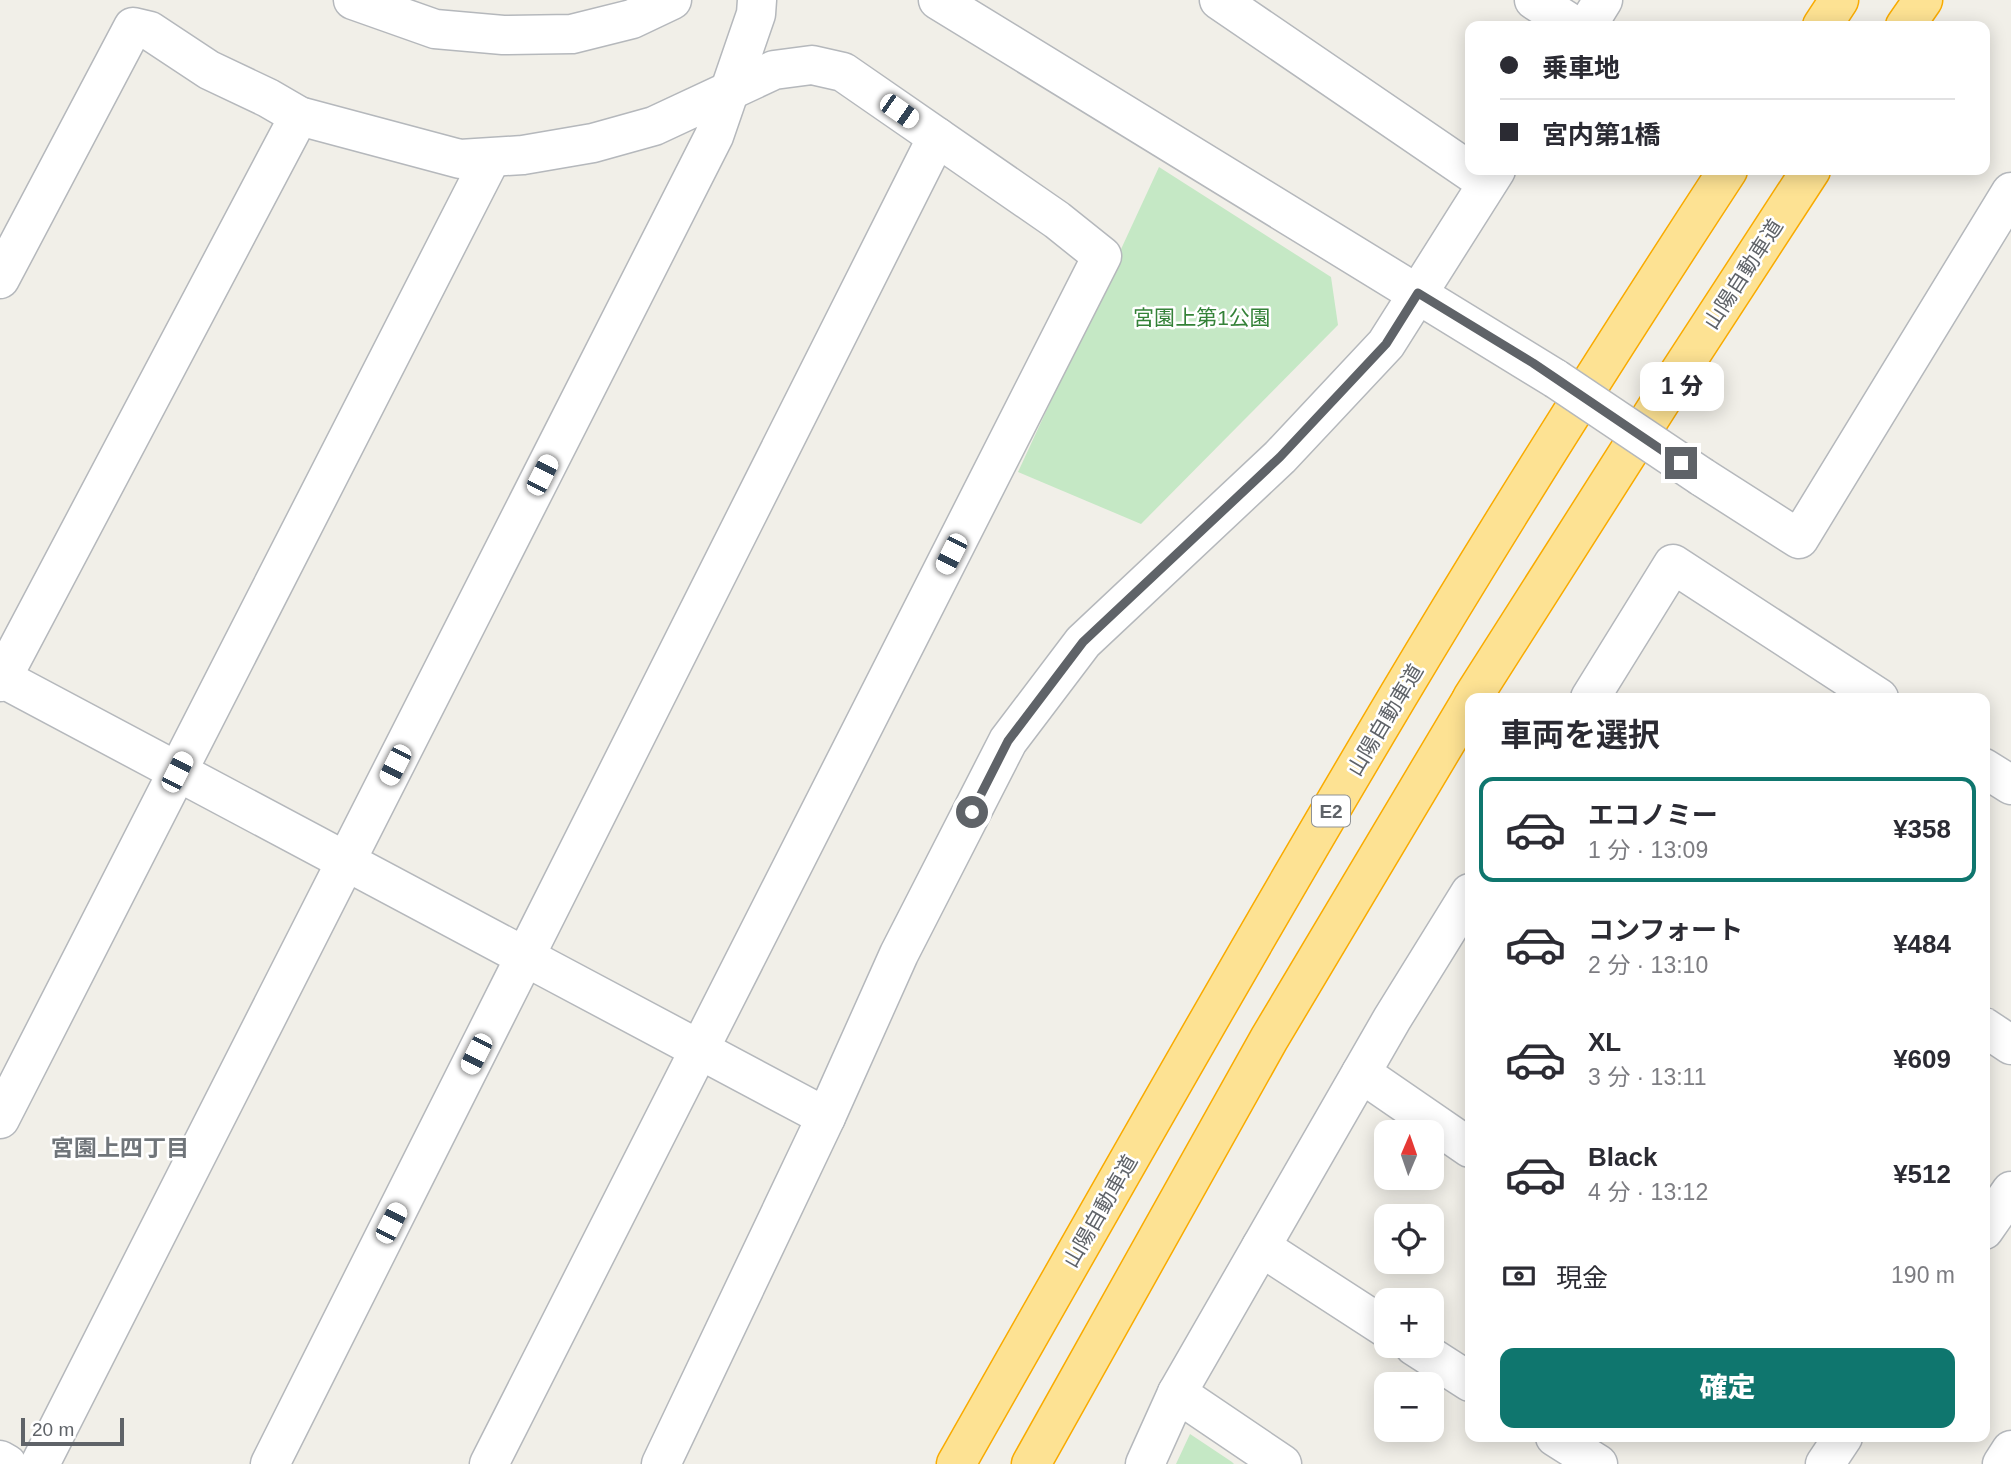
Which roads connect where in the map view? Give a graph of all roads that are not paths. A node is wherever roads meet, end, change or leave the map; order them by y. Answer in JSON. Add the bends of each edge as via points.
{"nodes":[{"id":1,"x":353,"y":0,"type":"edge"},
{"id":2,"x":672,"y":0,"type":"edge"},
{"id":3,"x":757,"y":0,"type":"edge"},
{"id":4,"x":938,"y":0,"type":"edge"},
{"id":5,"x":1219,"y":0,"type":"edge"},
{"id":6,"x":1534,"y":0,"type":"edge"},
{"id":7,"x":1603,"y":0,"type":"edge"},
{"id":8,"x":1839,"y":0,"type":"edge"},
{"id":9,"x":1923,"y":0,"type":"edge"},
{"id":10,"x":1567,"y":21,"type":"edge"},
{"id":11,"x":1590,"y":21,"type":"edge"},
{"id":12,"x":1825,"y":21,"type":"edge"},
{"id":13,"x":1908,"y":21,"type":"edge"},
{"id":14,"x":730,"y":90,"type":"junction"},
{"id":15,"x":299,"y":116,"type":"junction"},
{"id":16,"x":937,"y":137,"type":"junction"},
{"id":17,"x":491,"y":158,"type":"junction"},
{"id":18,"x":1465,"y":159,"type":"edge"},
{"id":19,"x":1725,"y":175,"type":"edge"},
{"id":20,"x":1808,"y":175,"type":"edge"},
{"id":21,"x":1492,"y":176,"type":"edge"},
{"id":22,"x":2011,"y":192,"type":"edge"},
{"id":23,"x":0,"y":279,"type":"edge"},
{"id":24,"x":1418,"y":293,"type":"junction"},
{"id":25,"x":1,"y":679,"type":"edge"},
{"id":26,"x":1475,"y":693,"type":"edge"},
{"id":27,"x":1593,"y":693,"type":"edge"},
{"id":28,"x":1871,"y":693,"type":"edge"},
{"id":29,"x":1465,"y":710,"type":"edge"},
{"id":30,"x":177,"y":772,"type":"junction"},
{"id":31,"x":1990,"y":772,"type":"edge"},
{"id":32,"x":2011,"y":785,"type":"edge"},
{"id":33,"x":346,"y":862,"type":"junction"},
{"id":34,"x":1465,"y":907,"type":"edge"},
{"id":35,"x":525,"y":958,"type":"junction"},
{"id":36,"x":1990,"y":1031,"type":"edge"},
{"id":37,"x":2011,"y":1045,"type":"edge"},
{"id":38,"x":699,"y":1050,"type":"junction"},
{"id":39,"x":1361,"y":1073,"type":"junction"},
{"id":40,"x":826,"y":1116,"type":"junction"},
{"id":41,"x":0,"y":1119,"type":"edge"},
{"id":42,"x":1465,"y":1145,"type":"edge"},
{"id":43,"x":2011,"y":1191,"type":"edge"},
{"id":44,"x":1990,"y":1221,"type":"edge"},
{"id":45,"x":1261,"y":1247,"type":"junction"},
{"id":46,"x":1374,"y":1320,"type":"edge"},
{"id":47,"x":1433,"y":1358,"type":"edge"},
{"id":48,"x":1465,"y":1379,"type":"edge"},
{"id":49,"x":1177,"y":1393,"type":"junction"},
{"id":50,"x":1563,"y":1442,"type":"edge"},
{"id":51,"x":1840,"y":1442,"type":"edge"},
{"id":52,"x":2011,"y":1450,"type":"edge"},
{"id":53,"x":0,"y":1460,"type":"edge"},
{"id":54,"x":7,"y":1464,"type":"edge"},
{"id":55,"x":40,"y":1464,"type":"edge"},
{"id":56,"x":270,"y":1464,"type":"edge"},
{"id":57,"x":489,"y":1464,"type":"edge"},
{"id":58,"x":661,"y":1464,"type":"edge"},
{"id":59,"x":956,"y":1464,"type":"edge"},
{"id":60,"x":1031,"y":1464,"type":"edge"},
{"id":61,"x":1145,"y":1464,"type":"edge"},
{"id":62,"x":1282,"y":1464,"type":"edge"},
{"id":63,"x":1598,"y":1464,"type":"edge"},
{"id":64,"x":1825,"y":1464,"type":"edge"},
{"id":65,"x":2002,"y":1464,"type":"edge"}],
"edges":[{"from":1,"to":2,"type":"street","via":[[435,29],[572,34],[632,19]]},
{"from":3,"to":14,"type":"street"},
{"from":4,"to":24,"type":"street"},
{"from":5,"to":18,"type":"street"},
{"from":6,"to":10,"type":"street"},
{"from":7,"to":11,"type":"street"},
{"from":8,"to":12,"type":"highway"},
{"from":9,"to":13,"type":"highway"},
{"from":14,"to":16,"type":"street","via":[[774,70],[812,65],[843,72]]},
{"from":14,"to":17,"type":"street","via":[[654,126],[593,144]]},
{"from":14,"to":33,"type":"street","via":[[714,136]]},
{"from":15,"to":17,"type":"street","via":[[460,159]]},
{"from":15,"to":23,"type":"street","via":[[209,70],[150,31],[132,27]]},
{"from":15,"to":25,"type":"street"},
{"from":16,"to":35,"type":"street"},
{"from":16,"to":38,"type":"street","via":[[1102,256]]},
{"from":17,"to":30,"type":"street"},
{"from":19,"to":59,"type":"highway","name":"山陽自動車道","number":"E2","via":[[1399,694]]},
{"from":20,"to":26,"type":"highway","name":"山陽自動車道"},
{"from":21,"to":24,"type":"street"},
{"from":22,"to":24,"type":"street","bridge":true,"via":[[1799,540]]},
{"from":24,"to":40,"type":"street","via":[[1386,344],[1280,457],[1083,642],[1008,741],[899,954]]},
{"from":25,"to":30,"type":"street"},
{"from":27,"to":28,"type":"street","via":[[1673,564]]},
{"from":29,"to":60,"type":"highway","name":"山陽自動車道","via":[[1269,1039]]},
{"from":30,"to":33,"type":"street"},
{"from":30,"to":41,"type":"street"},
{"from":31,"to":32,"type":"street"},
{"from":33,"to":35,"type":"street"},
{"from":33,"to":55,"type":"street"},
{"from":34,"to":39,"type":"street"},
{"from":35,"to":38,"type":"street"},
{"from":35,"to":56,"type":"street"},
{"from":36,"to":37,"type":"street"},
{"from":38,"to":40,"type":"street"},
{"from":38,"to":57,"type":"street"},
{"from":39,"to":42,"type":"street"},
{"from":39,"to":45,"type":"street"},
{"from":40,"to":58,"type":"street"},
{"from":43,"to":44,"type":"street"},
{"from":45,"to":46,"type":"street"},
{"from":45,"to":49,"type":"street"},
{"from":47,"to":48,"type":"street"},
{"from":49,"to":61,"type":"street"},
{"from":49,"to":62,"type":"street"},
{"from":50,"to":63,"type":"street"},
{"from":51,"to":64,"type":"street"},
{"from":52,"to":65,"type":"street"},
{"from":53,"to":54,"type":"street"}]}
